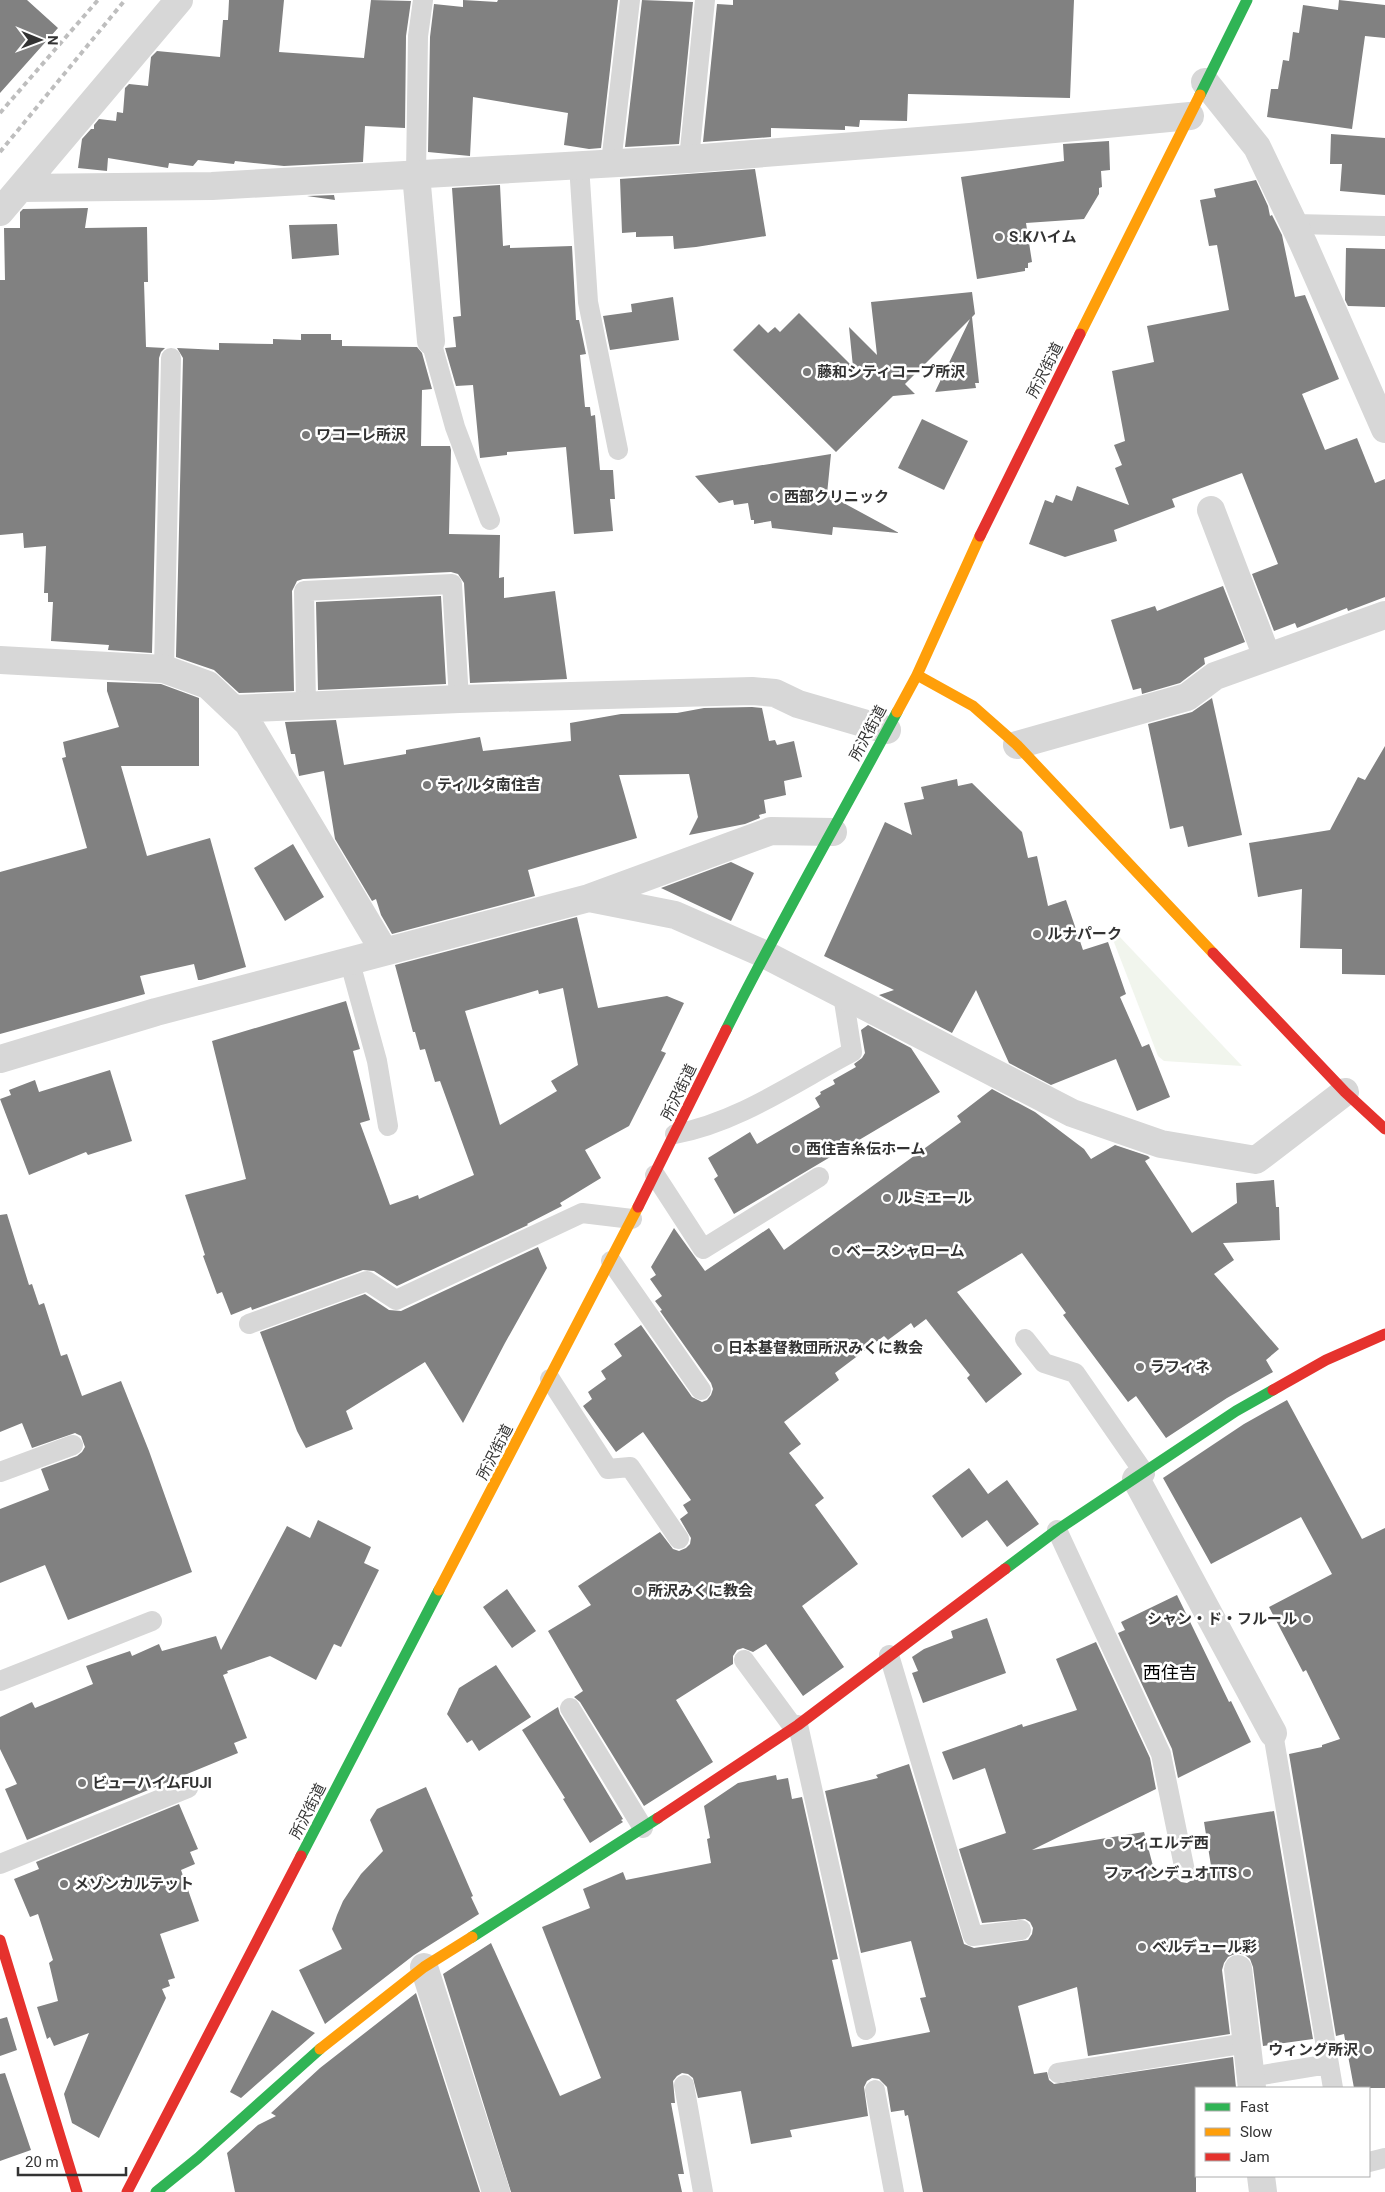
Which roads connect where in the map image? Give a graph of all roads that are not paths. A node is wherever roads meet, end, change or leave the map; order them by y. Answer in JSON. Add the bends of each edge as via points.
{"nodes":[{"id":1,"x":180,"y":0,"type":"edge"},
{"id":2,"x":423,"y":0,"type":"edge"},
{"id":3,"x":630,"y":0,"type":"edge"},
{"id":4,"x":705,"y":0,"type":"edge"},
{"id":5,"x":1247,"y":0,"type":"edge"},
{"id":6,"x":1205,"y":82,"type":"junction"},
{"id":7,"x":1190,"y":116,"type":"junction"},
{"id":8,"x":689,"y":159,"type":"junction"},
{"id":9,"x":611,"y":163,"type":"junction"},
{"id":10,"x":579,"y":164,"type":"junction"},
{"id":11,"x":416,"y":174,"type":"junction"},
{"id":12,"x":21,"y":188,"type":"junction"},
{"id":13,"x":0,"y":212,"type":"edge"},
{"id":14,"x":1294,"y":224,"type":"junction"},
{"id":15,"x":1385,"y":226,"type":"edge"},
{"id":16,"x":431,"y":341,"type":"joint"},
{"id":17,"x":171,"y":358,"type":"dead end"},
{"id":18,"x":1385,"y":430,"type":"edge"},
{"id":19,"x":618,"y":450,"type":"dead end"},
{"id":20,"x":1211,"y":510,"type":"dead end"},
{"id":21,"x":490,"y":520,"type":"dead end"},
{"id":22,"x":1385,"y":615,"type":"edge"},
{"id":23,"x":1267,"y":657,"type":"junction"},
{"id":24,"x":0,"y":660,"type":"edge"},
{"id":25,"x":164,"y":669,"type":"junction"},
{"id":26,"x":917,"y":674,"type":"junction"},
{"id":27,"x":459,"y":699,"type":"junction"},
{"id":28,"x":306,"y":705,"type":"junction"},
{"id":29,"x":234,"y":709,"type":"junction"},
{"id":30,"x":887,"y":730,"type":"junction"},
{"id":31,"x":1017,"y":745,"type":"junction"},
{"id":32,"x":833,"y":832,"type":"junction"},
{"id":33,"x":588,"y":898,"type":"junction"},
{"id":34,"x":384,"y":951,"type":"junction"},
{"id":35,"x":764,"y":954,"type":"junction"},
{"id":36,"x":349,"y":959,"type":"junction"},
{"id":37,"x":842,"y":995,"type":"junction"},
{"id":38,"x":0,"y":1059,"type":"edge"},
{"id":39,"x":1345,"y":1092,"type":"junction"},
{"id":40,"x":388,"y":1126,"type":"dead end"},
{"id":41,"x":1385,"y":1129,"type":"edge"},
{"id":42,"x":675,"y":1134,"type":"junction"},
{"id":43,"x":655,"y":1174,"type":"junction"},
{"id":44,"x":819,"y":1177,"type":"dead end"},
{"id":45,"x":632,"y":1219,"type":"junction"},
{"id":46,"x":611,"y":1261,"type":"junction"},
{"id":47,"x":249,"y":1324,"type":"dead end"},
{"id":48,"x":1385,"y":1334,"type":"edge"},
{"id":49,"x":1025,"y":1339,"type":"dead end"},
{"id":50,"x":550,"y":1379,"type":"junction"},
{"id":51,"x":701,"y":1390,"type":"dead end"},
{"id":52,"x":73,"y":1445,"type":"dead end"},
{"id":53,"x":0,"y":1472,"type":"edge"},
{"id":54,"x":1140,"y":1476,"type":"junction"},
{"id":55,"x":1057,"y":1530,"type":"junction"},
{"id":56,"x":679,"y":1539,"type":"dead end"},
{"id":57,"x":152,"y":1621,"type":"dead end"},
{"id":58,"x":889,"y":1655,"type":"junction"},
{"id":59,"x":744,"y":1660,"type":"dead end"},
{"id":60,"x":0,"y":1681,"type":"edge"},
{"id":61,"x":570,"y":1708,"type":"dead end"},
{"id":62,"x":796,"y":1727,"type":"junction"},
{"id":63,"x":1273,"y":1733,"type":"joint"},
{"id":64,"x":188,"y":1788,"type":"dead end"},
{"id":65,"x":643,"y":1828,"type":"junction"},
{"id":66,"x":0,"y":1864,"type":"edge"},
{"id":67,"x":1185,"y":1871,"type":"dead end"},
{"id":68,"x":1021,"y":1930,"type":"dead end"},
{"id":69,"x":0,"y":1940,"type":"edge"},
{"id":70,"x":424,"y":1968,"type":"junction"},
{"id":71,"x":1238,"y":1969,"type":"dead end"},
{"id":72,"x":866,"y":2030,"type":"dead end"},
{"id":73,"x":1247,"y":2042,"type":"junction"},
{"id":74,"x":1329,"y":2064,"type":"junction"},
{"id":75,"x":1058,"y":2073,"type":"dead end"},
{"id":76,"x":1251,"y":2083,"type":"edge"},
{"id":77,"x":684,"y":2085,"type":"dead end"},
{"id":78,"x":1333,"y":2087,"type":"edge"},
{"id":79,"x":875,"y":2090,"type":"dead end"},
{"id":80,"x":1385,"y":2158,"type":"edge"},
{"id":81,"x":1370,"y":2162,"type":"edge"},
{"id":82,"x":1261,"y":2177,"type":"edge"},
{"id":83,"x":77,"y":2192,"type":"edge"},
{"id":84,"x":127,"y":2192,"type":"edge"},
{"id":85,"x":156,"y":2192,"type":"edge"},
{"id":86,"x":496,"y":2192,"type":"edge"},
{"id":87,"x":703,"y":2192,"type":"edge"},
{"id":88,"x":894,"y":2192,"type":"edge"},
{"id":89,"x":1263,"y":2192,"type":"edge"}],
"edges":[{"from":1,"to":12,"type":"street"},
{"from":2,"to":11,"type":"lane","via":[[418,36]]},
{"from":3,"to":9,"type":"lane"},
{"from":4,"to":8,"type":"lane"},
{"from":5,"to":6,"type":"main road","name":"所沢街道"},
{"from":6,"to":7,"type":"main road","name":"所沢街道"},
{"from":6,"to":14,"type":"street","via":[[1257,147]]},
{"from":7,"to":8,"type":"street"},
{"from":7,"to":26,"type":"main road","name":"所沢街道","via":[[994,506]]},
{"from":8,"to":9,"type":"street"},
{"from":9,"to":10,"type":"street"},
{"from":10,"to":11,"type":"street"},
{"from":10,"to":19,"type":"lane","via":[[588,302]]},
{"from":11,"to":12,"type":"street","via":[[212,186]]},
{"from":11,"to":16,"type":"street"},
{"from":12,"to":13,"type":"street"},
{"from":14,"to":15,"type":"lane"},
{"from":14,"to":18,"type":"street"},
{"from":16,"to":21,"type":"lane","via":[[456,427]]},
{"from":17,"to":25,"type":"lane"},
{"from":20,"to":23,"type":"street"},
{"from":22,"to":23,"type":"street"},
{"from":23,"to":31,"type":"street","via":[[1215,676],[1188,697]]},
{"from":24,"to":25,"type":"street"},
{"from":25,"to":29,"type":"street","via":[[208,684]]},
{"from":26,"to":30,"type":"main road","name":"所沢街道"},
{"from":26,"to":31,"type":"main road","via":[[973,706]]},
{"from":27,"to":28,"type":"street"},
{"from":27,"to":28,"type":"lane","via":[[452,584],[304,592]]},
{"from":27,"to":30,"type":"street","via":[[752,691],[775,693],[798,704]]},
{"from":28,"to":29,"type":"street"},
{"from":29,"to":34,"type":"street","via":[[248,723]]},
{"from":30,"to":32,"type":"main road","name":"所沢街道"},
{"from":31,"to":39,"type":"main road"},
{"from":32,"to":33,"type":"street","via":[[772,831]]},
{"from":32,"to":35,"type":"main road","name":"所沢街道"},
{"from":33,"to":34,"type":"street"},
{"from":33,"to":35,"type":"street","via":[[675,915]]},
{"from":34,"to":36,"type":"street"},
{"from":35,"to":37,"type":"street"},
{"from":35,"to":42,"type":"main road","name":"所沢街道"},
{"from":36,"to":38,"type":"street"},
{"from":36,"to":40,"type":"lane","via":[[377,1061]]},
{"from":37,"to":39,"type":"street","via":[[1072,1113],[1161,1144],[1256,1160]]},
{"from":37,"to":42,"type":"lane","via":[[852,1052],[727,1120]]},
{"from":39,"to":41,"type":"main road"},
{"from":42,"to":43,"type":"main road","name":"所沢街道"},
{"from":43,"to":44,"type":"lane","via":[[703,1249]]},
{"from":43,"to":45,"type":"main road","name":"所沢街道"},
{"from":45,"to":46,"type":"main road","name":"所沢街道"},
{"from":45,"to":47,"type":"lane","via":[[582,1213],[396,1300],[367,1281]]},
{"from":46,"to":50,"type":"main road","name":"所沢街道"},
{"from":46,"to":51,"type":"lane"},
{"from":48,"to":54,"type":"main road","via":[[1326,1360],[1236,1412]]},
{"from":49,"to":54,"type":"lane","via":[[1044,1364],[1075,1373]]},
{"from":50,"to":56,"type":"lane","via":[[608,1469],[630,1467]]},
{"from":50,"to":84,"type":"main road","name":"所沢街道"},
{"from":52,"to":53,"type":"lane"},
{"from":54,"to":55,"type":"main road"},
{"from":54,"to":63,"type":"street"},
{"from":55,"to":58,"type":"main road"},
{"from":55,"to":67,"type":"lane","via":[[1161,1754]]},
{"from":57,"to":60,"type":"lane"},
{"from":58,"to":62,"type":"main road"},
{"from":58,"to":68,"type":"lane","via":[[973,1936]]},
{"from":59,"to":62,"type":"lane"},
{"from":61,"to":65,"type":"lane"},
{"from":62,"to":65,"type":"main road"},
{"from":62,"to":72,"type":"lane"},
{"from":63,"to":74,"type":"lane"},
{"from":64,"to":66,"type":"lane"},
{"from":65,"to":70,"type":"main road"},
{"from":69,"to":83,"type":"main road"},
{"from":70,"to":85,"type":"main road","via":[[310,2056]]},
{"from":70,"to":86,"type":"street"},
{"from":71,"to":73,"type":"street"},
{"from":73,"to":75,"type":"lane"},
{"from":73,"to":76,"type":"street"},
{"from":74,"to":76,"type":"lane"},
{"from":74,"to":78,"type":"lane"},
{"from":77,"to":87,"type":"lane"},
{"from":79,"to":88,"type":"lane"},
{"from":80,"to":81,"type":"lane"},
{"from":82,"to":89,"type":"street"}]}
